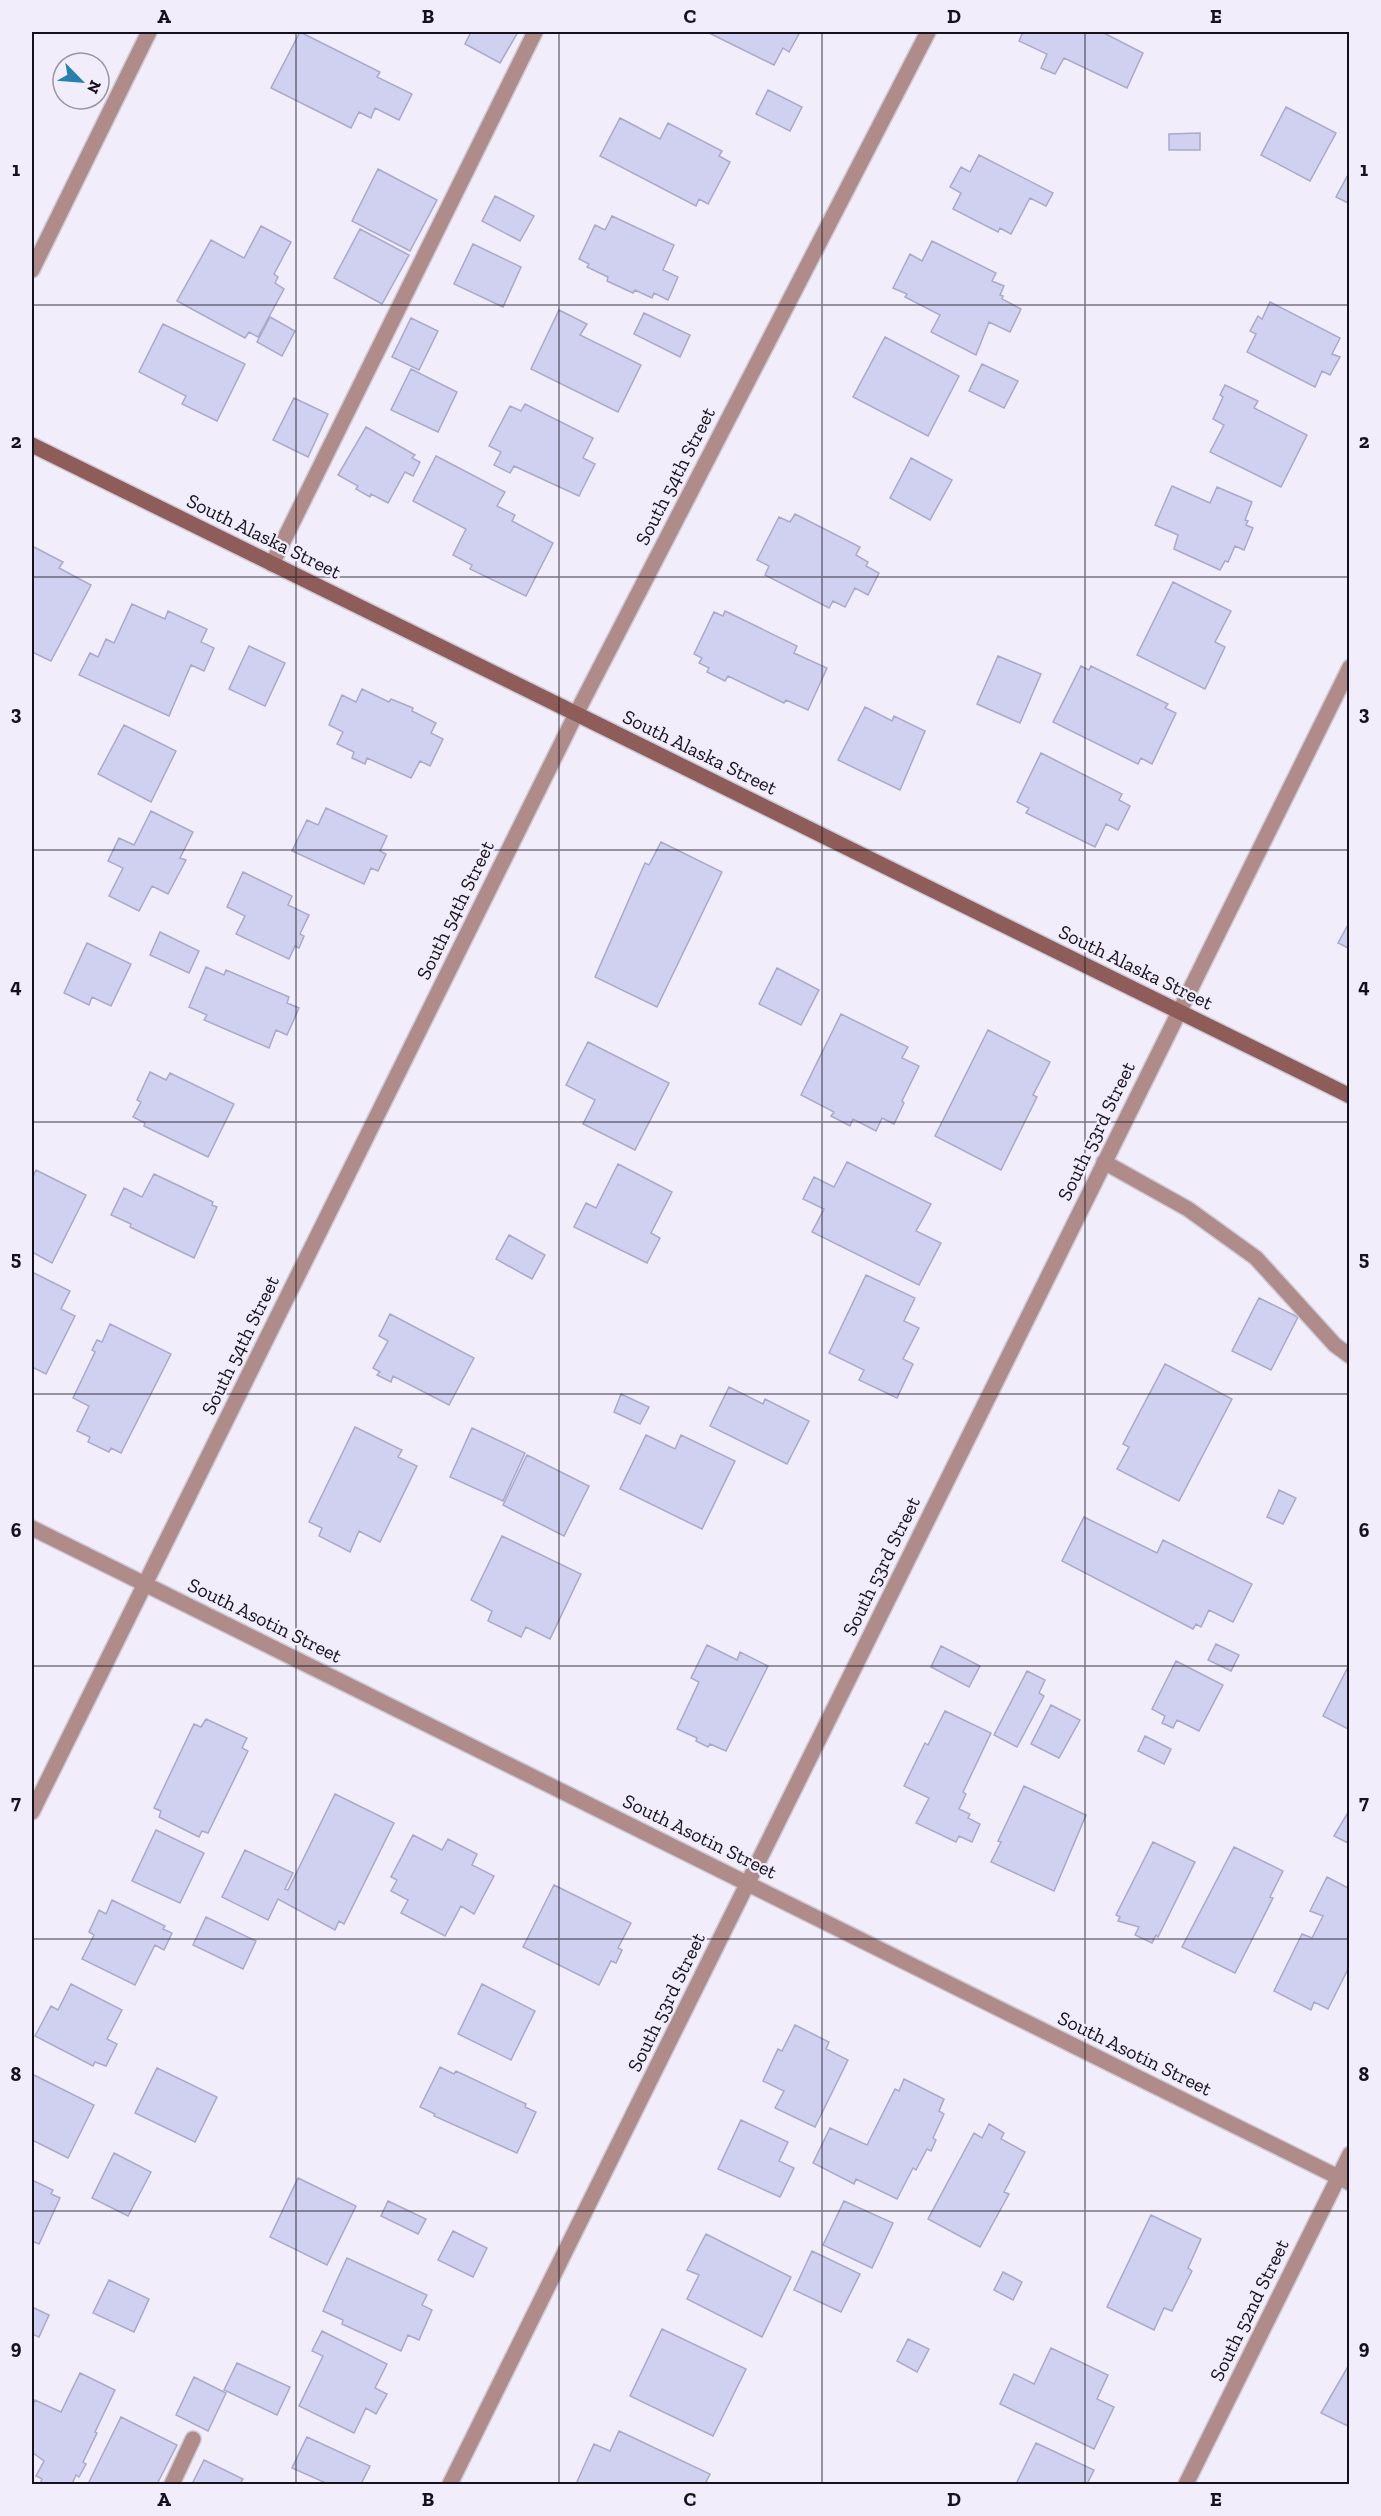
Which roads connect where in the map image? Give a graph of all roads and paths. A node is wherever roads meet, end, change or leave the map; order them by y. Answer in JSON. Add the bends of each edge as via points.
{"nodes":[{"id":1,"x":149,"y":32,"type":"edge"},
{"id":2,"x":535,"y":32,"type":"edge"},
{"id":3,"x":928,"y":32,"type":"edge"},
{"id":4,"x":32,"y":270,"type":"edge"},
{"id":5,"x":32,"y":445,"type":"edge"},
{"id":6,"x":272,"y":564,"type":"junction"},
{"id":7,"x":1350,"y":667,"type":"edge"},
{"id":8,"x":576,"y":714,"type":"junction"},
{"id":9,"x":1179,"y":1011,"type":"junction"},
{"id":10,"x":1350,"y":1096,"type":"edge"},
{"id":11,"x":1104,"y":1162,"type":"junction"},
{"id":12,"x":1350,"y":1356,"type":"edge"},
{"id":13,"x":32,"y":1528,"type":"edge"},
{"id":14,"x":145,"y":1584,"type":"junction"},
{"id":15,"x":32,"y":1812,"type":"edge"},
{"id":16,"x":748,"y":1884,"type":"junction"},
{"id":17,"x":1350,"y":2154,"type":"edge"},
{"id":18,"x":1344,"y":2180,"type":"edge"},
{"id":19,"x":193,"y":2439,"type":"dead end"},
{"id":20,"x":172,"y":2484,"type":"edge"},
{"id":21,"x":450,"y":2484,"type":"edge"},
{"id":22,"x":1186,"y":2484,"type":"edge"}],
"edges":[{"from":1,"to":4,"type":"street"},
{"from":2,"to":6,"type":"street"},
{"from":3,"to":8,"type":"street","name":"South 54th Street"},
{"from":5,"to":6,"type":"street","name":"South Alaska Street"},
{"from":6,"to":8,"type":"street","name":"South Alaska Street"},
{"from":7,"to":9,"type":"street","name":"South 53rd Street"},
{"from":8,"to":9,"type":"street","name":"South Alaska Street"},
{"from":8,"to":14,"type":"street","name":"South 54th Street"},
{"from":9,"to":10,"type":"street","name":"South Alaska Street"},
{"from":9,"to":11,"type":"street","name":"South 53rd Street"},
{"from":11,"to":12,"type":"street","via":[[1188,1209],[1256,1258],[1335,1345]]},
{"from":11,"to":16,"type":"street","name":"South 53rd Street"},
{"from":13,"to":14,"type":"street","name":"South Asotin Street"},
{"from":14,"to":15,"type":"street","name":"South 54th Street"},
{"from":14,"to":16,"type":"street","name":"South Asotin Street"},
{"from":16,"to":18,"type":"street","name":"South Asotin Street"},
{"from":16,"to":21,"type":"street","name":"South 53rd Street"},
{"from":17,"to":18,"type":"street","name":"South 52nd Street"},
{"from":18,"to":22,"type":"street","name":"South 52nd Street"},
{"from":19,"to":20,"type":"street"}]}
